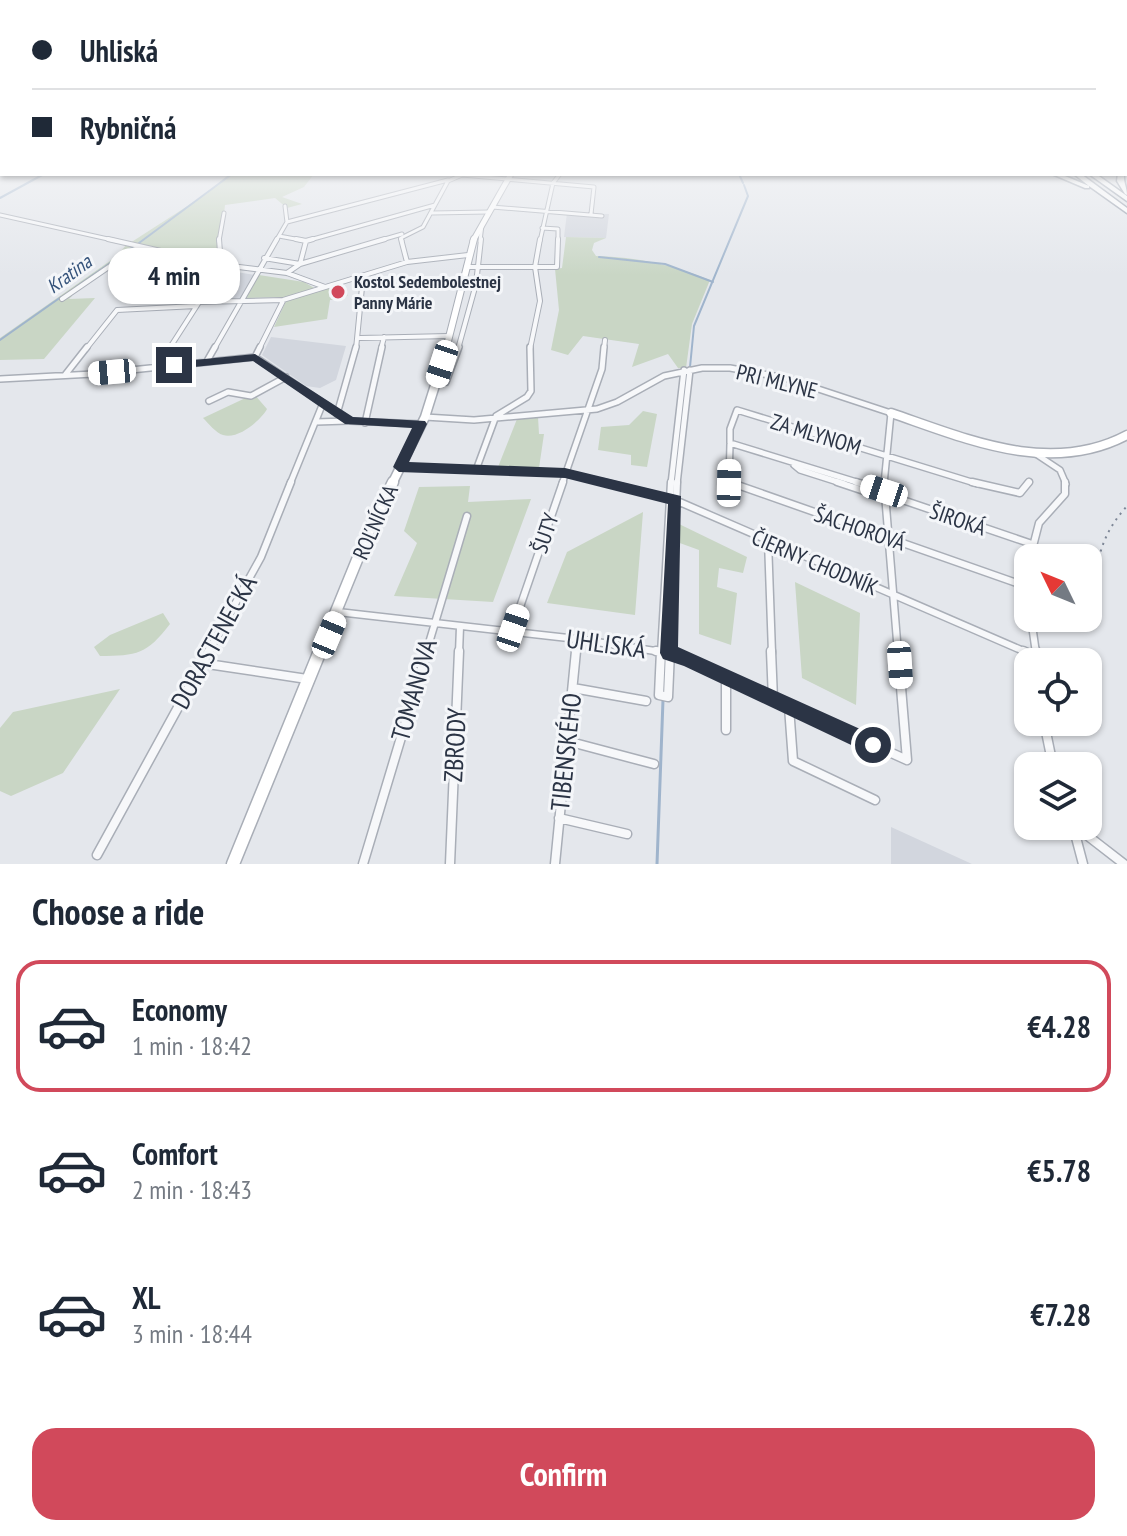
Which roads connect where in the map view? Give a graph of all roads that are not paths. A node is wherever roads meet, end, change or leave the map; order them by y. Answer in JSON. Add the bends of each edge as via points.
{"nodes":[{"id":1,"x":392,"y":194,"type":"edge"},
{"id":2,"x":442,"y":194,"type":"edge"},
{"id":3,"x":498,"y":194,"type":"edge"},
{"id":4,"x":550,"y":194,"type":"edge"},
{"id":5,"x":593,"y":194,"type":"edge"},
{"id":6,"x":1100,"y":194,"type":"edge"},
{"id":7,"x":1104,"y":194,"type":"edge"},
{"id":8,"x":1111,"y":194,"type":"edge"},
{"id":9,"x":1110,"y":199,"type":"junction"},
{"id":10,"x":436,"y":205,"type":"junction"},
{"id":11,"x":285,"y":206,"type":"dead end"},
{"id":12,"x":490,"y":209,"type":"junction"},
{"id":13,"x":545,"y":211,"type":"junction"},
{"id":14,"x":1127,"y":211,"type":"edge"},
{"id":15,"x":224,"y":213,"type":"dead end"},
{"id":16,"x":432,"y":213,"type":"junction"},
{"id":17,"x":591,"y":214,"type":"junction"},
{"id":18,"x":0,"y":215,"type":"edge"},
{"id":19,"x":602,"y":216,"type":"dead end"},
{"id":20,"x":287,"y":222,"type":"junction"},
{"id":21,"x":542,"y":228,"type":"junction"},
{"id":22,"x":480,"y":234,"type":"junction"},
{"id":23,"x":279,"y":236,"type":"junction"},
{"id":24,"x":400,"y":236,"type":"junction"},
{"id":25,"x":306,"y":241,"type":"junction"},
{"id":26,"x":136,"y":246,"type":"junction"},
{"id":27,"x":163,"y":252,"type":"junction"},
{"id":28,"x":480,"y":252,"type":"junction"},
{"id":29,"x":468,"y":254,"type":"junction"},
{"id":30,"x":264,"y":258,"type":"junction"},
{"id":31,"x":407,"y":262,"type":"junction"},
{"id":32,"x":300,"y":264,"type":"junction"},
{"id":33,"x":222,"y":265,"type":"junction"},
{"id":34,"x":466,"y":267,"type":"junction"},
{"id":35,"x":478,"y":267,"type":"junction"},
{"id":36,"x":535,"y":267,"type":"junction"},
{"id":37,"x":260,"y":270,"type":"junction"},
{"id":38,"x":287,"y":273,"type":"junction"},
{"id":39,"x":363,"y":277,"type":"junction"},
{"id":40,"x":325,"y":287,"type":"junction"},
{"id":41,"x":135,"y":288,"type":"dead end"},
{"id":42,"x":62,"y":299,"type":"dead end"},
{"id":43,"x":283,"y":300,"type":"junction"},
{"id":44,"x":241,"y":301,"type":"junction"},
{"id":45,"x":198,"y":304,"type":"junction"},
{"id":46,"x":384,"y":337,"type":"junction"},
{"id":47,"x":359,"y":338,"type":"junction"},
{"id":48,"x":449,"y":340,"type":"junction"},
{"id":49,"x":605,"y":340,"type":"dead end"},
{"id":50,"x":462,"y":345,"type":"junction"},
{"id":51,"x":255,"y":357,"type":"junction"},
{"id":52,"x":207,"y":361,"type":"junction"},
{"id":53,"x":156,"y":367,"type":"junction"},
{"id":54,"x":687,"y":370,"type":"junction"},
{"id":55,"x":64,"y":376,"type":"junction"},
{"id":56,"x":286,"y":377,"type":"junction"},
{"id":57,"x":0,"y":379,"type":"edge"},
{"id":58,"x":446,"y":382,"type":"dead end"},
{"id":59,"x":209,"y":401,"type":"dead end"},
{"id":60,"x":323,"y":403,"type":"junction"},
{"id":61,"x":588,"y":410,"type":"junction"},
{"id":62,"x":891,"y":413,"type":"junction"},
{"id":63,"x":337,"y":414,"type":"junction"},
{"id":64,"x":496,"y":418,"type":"junction"},
{"id":65,"x":423,"y":420,"type":"junction"},
{"id":66,"x":350,"y":421,"type":"junction"},
{"id":67,"x":316,"y":422,"type":"junction"},
{"id":68,"x":365,"y":423,"type":"junction"},
{"id":69,"x":1127,"y":435,"type":"edge"},
{"id":70,"x":730,"y":443,"type":"junction"},
{"id":71,"x":1036,"y":454,"type":"junction"},
{"id":72,"x":885,"y":455,"type":"junction"},
{"id":73,"x":399,"y":467,"type":"junction"},
{"id":74,"x":476,"y":470,"type":"junction"},
{"id":75,"x":565,"y":473,"type":"junction"},
{"id":76,"x":1029,"y":482,"type":"dead end"},
{"id":77,"x":885,"y":494,"type":"junction"},
{"id":78,"x":672,"y":500,"type":"junction"},
{"id":79,"x":467,"y":516,"type":"dead end"},
{"id":80,"x":889,"y":539,"type":"junction"},
{"id":81,"x":768,"y":541,"type":"junction"},
{"id":82,"x":1032,"y":544,"type":"joint"},
{"id":83,"x":1014,"y":584,"type":"edge"},
{"id":84,"x":895,"y":596,"type":"junction"},
{"id":85,"x":338,"y":612,"type":"junction"},
{"id":86,"x":434,"y":623,"type":"junction"},
{"id":87,"x":460,"y":627,"type":"junction"},
{"id":88,"x":511,"y":633,"type":"junction"},
{"id":89,"x":577,"y":639,"type":"junction"},
{"id":90,"x":1014,"y":650,"type":"edge"},
{"id":91,"x":665,"y":652,"type":"junction"},
{"id":92,"x":201,"y":663,"type":"junction"},
{"id":93,"x":726,"y":677,"type":"junction"},
{"id":94,"x":310,"y":679,"type":"junction"},
{"id":95,"x":573,"y":688,"type":"junction"},
{"id":96,"x":773,"y":699,"type":"junction"},
{"id":97,"x":646,"y":701,"type":"dead end"},
{"id":98,"x":789,"y":707,"type":"junction"},
{"id":99,"x":726,"y":730,"type":"dead end"},
{"id":100,"x":567,"y":741,"type":"junction"},
{"id":101,"x":654,"y":764,"type":"dead end"},
{"id":102,"x":875,"y":800,"type":"dead end"},
{"id":103,"x":559,"y":818,"type":"junction"},
{"id":104,"x":627,"y":834,"type":"dead end"},
{"id":105,"x":1077,"y":840,"type":"edge"},
{"id":106,"x":1092,"y":840,"type":"edge"},
{"id":107,"x":97,"y":855,"type":"dead end"},
{"id":108,"x":233,"y":864,"type":"edge"},
{"id":109,"x":363,"y":864,"type":"edge"},
{"id":110,"x":450,"y":864,"type":"edge"},
{"id":111,"x":555,"y":864,"type":"edge"},
{"id":112,"x":1083,"y":864,"type":"edge"},
{"id":113,"x":1124,"y":864,"type":"edge"}],
"edges":[{"from":1,"to":20,"type":"street"},
{"from":2,"to":10,"type":"street"},
{"from":3,"to":12,"type":"street","name":"ROĽNÍCKA"},
{"from":4,"to":13,"type":"street"},
{"from":5,"to":17,"type":"street"},
{"from":6,"to":9,"type":"highway"},
{"from":7,"to":9,"type":"highway"},
{"from":8,"to":14,"type":"highway"},
{"from":9,"to":14,"type":"highway"},
{"from":10,"to":16,"type":"street"},
{"from":10,"to":25,"type":"street"},
{"from":11,"to":20,"type":"street"},
{"from":12,"to":13,"type":"street"},
{"from":12,"to":16,"type":"street"},
{"from":12,"to":22,"type":"street","name":"ROĽNÍCKA"},
{"from":13,"to":17,"type":"street"},
{"from":13,"to":21,"type":"street"},
{"from":15,"to":33,"type":"street"},
{"from":16,"to":24,"type":"street","via":[[421,228]]},
{"from":17,"to":19,"type":"street"},
{"from":18,"to":26,"type":"street"},
{"from":20,"to":23,"type":"street"},
{"from":21,"to":36,"type":"street"},
{"from":21,"to":36,"type":"street","via":[[558,229],[557,267]]},
{"from":22,"to":28,"type":"street","name":"ROĽNÍCKA"},
{"from":22,"to":29,"type":"street","name":"ROĽNÍCKA"},
{"from":23,"to":25,"type":"street"},
{"from":23,"to":30,"type":"street"},
{"from":24,"to":31,"type":"street"},
{"from":24,"to":32,"type":"street"},
{"from":25,"to":32,"type":"street"},
{"from":26,"to":27,"type":"street"},
{"from":26,"to":42,"type":"street"},
{"from":27,"to":33,"type":"street"},
{"from":27,"to":41,"type":"street"},
{"from":28,"to":29,"type":"street"},
{"from":28,"to":35,"type":"street","name":"ROĽNÍCKA"},
{"from":29,"to":31,"type":"street"},
{"from":29,"to":34,"type":"street","name":"ROĽNÍCKA"},
{"from":30,"to":32,"type":"street"},
{"from":30,"to":37,"type":"street"},
{"from":31,"to":39,"type":"street"},
{"from":32,"to":38,"type":"street"},
{"from":33,"to":37,"type":"street"},
{"from":33,"to":45,"type":"street"},
{"from":34,"to":35,"type":"street"},
{"from":34,"to":48,"type":"street","name":"ROĽNÍCKA"},
{"from":35,"to":36,"type":"street"},
{"from":35,"to":50,"type":"street","name":"ROĽNÍCKA"},
{"from":36,"to":64,"type":"street","via":[[540,301],[529,352],[531,391]]},
{"from":37,"to":38,"type":"street"},
{"from":37,"to":44,"type":"street"},
{"from":38,"to":40,"type":"street"},
{"from":39,"to":40,"type":"street"},
{"from":39,"to":47,"type":"street"},
{"from":40,"to":43,"type":"street"},
{"from":43,"to":44,"type":"street"},
{"from":43,"to":51,"type":"street"},
{"from":44,"to":45,"type":"street"},
{"from":44,"to":52,"type":"street"},
{"from":45,"to":53,"type":"street"},
{"from":45,"to":55,"type":"street","via":[[117,310]]},
{"from":46,"to":47,"type":"street"},
{"from":46,"to":48,"type":"street"},
{"from":46,"to":68,"type":"street"},
{"from":47,"to":63,"type":"street"},
{"from":48,"to":50,"type":"street"},
{"from":48,"to":65,"type":"street","name":"ROĽNÍCKA"},
{"from":49,"to":61,"type":"street","name":"ŠUTY"},
{"from":50,"to":58,"type":"street","name":"ROĽNÍCKA"},
{"from":51,"to":52,"type":"street"},
{"from":51,"to":56,"type":"street"},
{"from":52,"to":53,"type":"street"},
{"from":53,"to":55,"type":"street"},
{"from":54,"to":61,"type":"street","name":"PRI MLYNE","via":[[649,382],[609,406]]},
{"from":54,"to":62,"type":"street","name":"PRI MLYNE","via":[[757,372]]},
{"from":54,"to":78,"type":"street"},
{"from":55,"to":57,"type":"street"},
{"from":56,"to":59,"type":"street","via":[[251,396],[228,392]]},
{"from":56,"to":60,"type":"street"},
{"from":60,"to":63,"type":"street"},
{"from":60,"to":67,"type":"street","name":"DORASTENECKÁ"},
{"from":61,"to":64,"type":"street","name":"PRI MLYNE"},
{"from":61,"to":75,"type":"street","name":"ŠUTY"},
{"from":62,"to":71,"type":"street","name":"PRI MLYNE"},
{"from":62,"to":72,"type":"street"},
{"from":63,"to":66,"type":"street"},
{"from":64,"to":65,"type":"street","name":"PRI MLYNE"},
{"from":64,"to":74,"type":"street"},
{"from":65,"to":68,"type":"street","name":"PRI MLYNE"},
{"from":65,"to":73,"type":"street","name":"ROĽNÍCKA"},
{"from":66,"to":67,"type":"street"},
{"from":66,"to":68,"type":"street","name":"PRI MLYNE"},
{"from":67,"to":92,"type":"street","name":"DORASTENECKÁ","via":[[261,557]]},
{"from":69,"to":71,"type":"street","name":"PRI MLYNE","via":[[1093,449]]},
{"from":70,"to":72,"type":"street","name":"ZA MLYNOM","via":[[737,410]]},
{"from":70,"to":77,"type":"street","name":"ŠIROKÁ"},
{"from":70,"to":80,"type":"street","name":"ŠACHOROVÁ","via":[[729,483]]},
{"from":71,"to":82,"type":"street","via":[[1060,470],[1067,486],[1039,523]]},
{"from":72,"to":76,"type":"street","name":"ZA MLYNOM","via":[[1011,493],[1020,493]]},
{"from":72,"to":77,"type":"street"},
{"from":73,"to":74,"type":"street","name":"ČIERNY CHODNÍK"},
{"from":73,"to":85,"type":"street","name":"ROĽNÍCKA"},
{"from":74,"to":75,"type":"street","name":"ČIERNY CHODNÍK"},
{"from":75,"to":78,"type":"street","name":"ČIERNY CHODNÍK"},
{"from":75,"to":88,"type":"street","name":"ŠUTY"},
{"from":77,"to":80,"type":"street"},
{"from":77,"to":82,"type":"street","name":"ŠIROKÁ"},
{"from":78,"to":81,"type":"street","name":"ČIERNY CHODNÍK"},
{"from":78,"to":91,"type":"street"},
{"from":79,"to":86,"type":"street","name":"TOMANOVA"},
{"from":80,"to":83,"type":"street","name":"ŠACHOROVÁ"},
{"from":80,"to":84,"type":"street"},
{"from":81,"to":84,"type":"street","name":"ČIERNY CHODNÍK"},
{"from":81,"to":96,"type":"street"},
{"from":84,"to":90,"type":"street","name":"ČIERNY CHODNÍK"},
{"from":84,"to":98,"type":"street","name":"UHLISKÁ","via":[[907,760]]},
{"from":85,"to":86,"type":"street","name":"UHLISKÁ"},
{"from":85,"to":94,"type":"street","name":"ROĽNÍCKA"},
{"from":86,"to":87,"type":"street","name":"UHLISKÁ"},
{"from":86,"to":109,"type":"street","name":"TOMANOVA"},
{"from":87,"to":88,"type":"street","name":"UHLISKÁ"},
{"from":87,"to":110,"type":"street","name":"ZBRODY"},
{"from":88,"to":89,"type":"street","name":"UHLISKÁ"},
{"from":89,"to":91,"type":"street","name":"UHLISKÁ"},
{"from":89,"to":95,"type":"street","name":"TIBENSKÉHO"},
{"from":91,"to":91,"type":"street","via":[[659,695],[668,697]]},
{"from":91,"to":93,"type":"street","name":"UHLISKÁ"},
{"from":92,"to":94,"type":"street"},
{"from":92,"to":107,"type":"street","name":"DORASTENECKÁ"},
{"from":93,"to":96,"type":"street","name":"UHLISKÁ"},
{"from":93,"to":99,"type":"street"},
{"from":94,"to":108,"type":"street","name":"ROĽNÍCKA"},
{"from":95,"to":97,"type":"street"},
{"from":95,"to":100,"type":"street","name":"TIBENSKÉHO"},
{"from":96,"to":98,"type":"street","name":"UHLISKÁ"},
{"from":98,"to":102,"type":"street","via":[[793,761]]},
{"from":100,"to":101,"type":"street"},
{"from":100,"to":103,"type":"street","name":"TIBENSKÉHO"},
{"from":103,"to":104,"type":"street"},
{"from":103,"to":111,"type":"street","name":"TIBENSKÉHO"},
{"from":105,"to":112,"type":"street"},
{"from":106,"to":113,"type":"street"}]}
